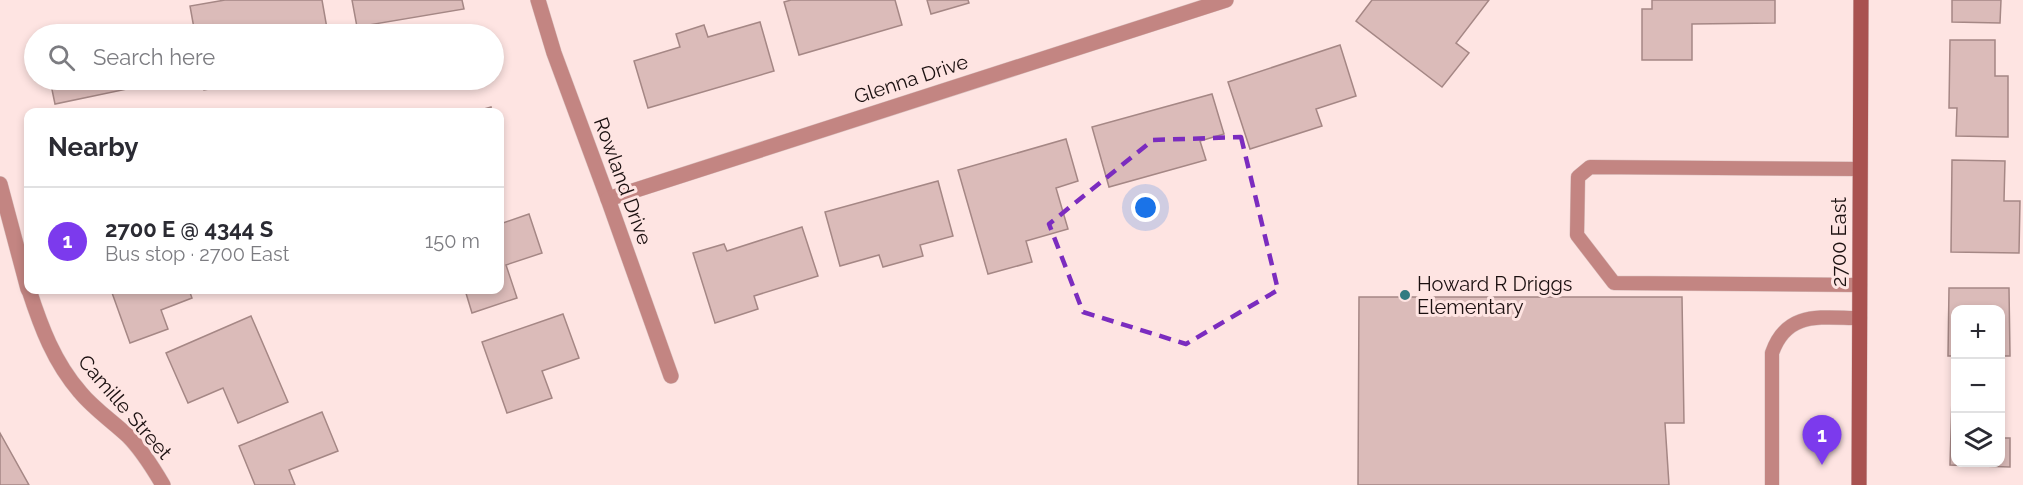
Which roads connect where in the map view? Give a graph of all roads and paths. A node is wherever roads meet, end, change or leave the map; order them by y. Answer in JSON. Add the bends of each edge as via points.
{"nodes":[{"id":1,"x":538,"y":0,"type":"edge"},
{"id":2,"x":1226,"y":0,"type":"edge"},
{"id":3,"x":1861,"y":0,"type":"edge"},
{"id":4,"x":1860,"y":169,"type":"junction"},
{"id":5,"x":0,"y":184,"type":"edge"},
{"id":6,"x":608,"y":199,"type":"junction"},
{"id":7,"x":24,"y":271,"type":"edge"},
{"id":8,"x":1860,"y":285,"type":"junction"},
{"id":9,"x":30,"y":294,"type":"edge"},
{"id":10,"x":1860,"y":318,"type":"junction"},
{"id":11,"x":671,"y":376,"type":"dead end"},
{"id":12,"x":163,"y":485,"type":"edge"},
{"id":13,"x":1772,"y":485,"type":"edge"},
{"id":14,"x":1859,"y":485,"type":"edge"}],
"edges":[{"from":1,"to":6,"type":"street","name":"Rowland Drive"},
{"from":2,"to":6,"type":"street","name":"Glenna Drive"},
{"from":3,"to":4,"type":"street","name":"2700 East"},
{"from":4,"to":8,"type":"street","name":"2700 East"},
{"from":4,"to":8,"type":"lane","via":[[1590,166],[1578,177],[1577,212],[1577,235],[1614,283]]},
{"from":5,"to":7,"type":"street","name":"Camille Street"},
{"from":6,"to":11,"type":"street","name":"Rowland Drive"},
{"from":8,"to":10,"type":"street","name":"2700 East"},
{"from":9,"to":12,"type":"street","name":"Camille Street","via":[[39,323],[64,372],[93,406],[135,444]]},
{"from":10,"to":13,"type":"lane","via":[[1802,320],[1788,326],[1777,339],[1772,353]]},
{"from":10,"to":14,"type":"street","name":"2700 East"}]}
